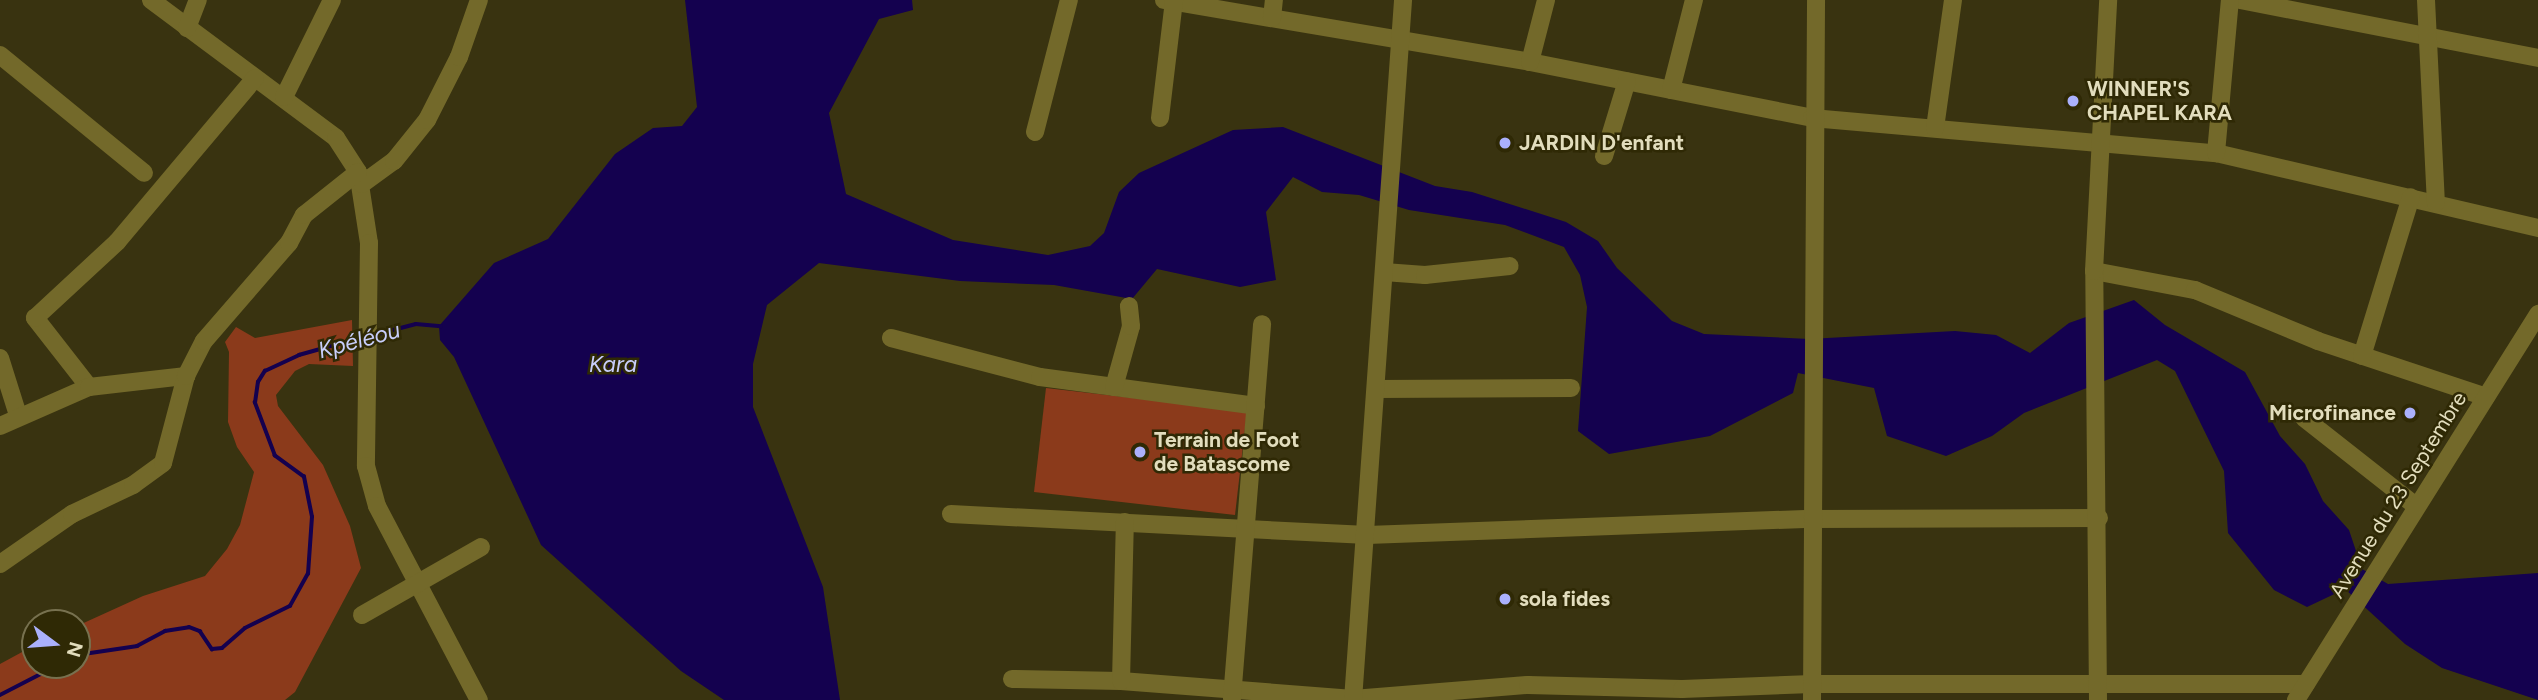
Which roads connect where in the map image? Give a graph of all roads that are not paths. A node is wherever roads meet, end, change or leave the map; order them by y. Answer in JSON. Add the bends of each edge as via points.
{"nodes":[{"id":1,"x":151,"y":0,"type":"edge"},
{"id":2,"x":198,"y":0,"type":"edge"},
{"id":3,"x":332,"y":0,"type":"edge"},
{"id":4,"x":479,"y":0,"type":"edge"},
{"id":5,"x":1069,"y":0,"type":"edge"},
{"id":6,"x":1274,"y":0,"type":"edge"},
{"id":7,"x":1403,"y":0,"type":"edge"},
{"id":8,"x":1546,"y":0,"type":"edge"},
{"id":9,"x":1695,"y":0,"type":"edge"},
{"id":10,"x":1816,"y":0,"type":"edge"},
{"id":11,"x":1953,"y":0,"type":"edge"},
{"id":12,"x":2108,"y":0,"type":"edge"},
{"id":13,"x":2230,"y":0,"type":"edge"},
{"id":14,"x":2240,"y":0,"type":"edge"},
{"id":15,"x":2426,"y":0,"type":"edge"},
{"id":16,"x":1170,"y":1,"type":"edge"},
{"id":17,"x":1272,"y":18,"type":"junction"},
{"id":18,"x":187,"y":28,"type":"junction"},
{"id":19,"x":2428,"y":34,"type":"junction"},
{"id":20,"x":1401,"y":40,"type":"junction"},
{"id":21,"x":0,"y":55,"type":"edge"},
{"id":22,"x":2538,"y":58,"type":"edge"},
{"id":23,"x":1530,"y":62,"type":"junction"},
{"id":24,"x":255,"y":78,"type":"junction"},
{"id":25,"x":1627,"y":81,"type":"junction"},
{"id":26,"x":1671,"y":90,"type":"junction"},
{"id":27,"x":284,"y":97,"type":"junction"},
{"id":28,"x":1160,"y":118,"type":"dead end"},
{"id":29,"x":1812,"y":118,"type":"junction"},
{"id":30,"x":1935,"y":128,"type":"junction"},
{"id":31,"x":1035,"y":132,"type":"dead end"},
{"id":32,"x":2100,"y":142,"type":"junction"},
{"id":33,"x":2216,"y":153,"type":"junction"},
{"id":34,"x":1604,"y":156,"type":"dead end"},
{"id":35,"x":144,"y":173,"type":"dead end"},
{"id":36,"x":360,"y":178,"type":"junction"},
{"id":37,"x":2411,"y":197,"type":"junction"},
{"id":38,"x":2436,"y":203,"type":"junction"},
{"id":39,"x":2538,"y":228,"type":"edge"},
{"id":40,"x":1510,"y":266,"type":"dead end"},
{"id":41,"x":2094,"y":271,"type":"junction"},
{"id":42,"x":1384,"y":272,"type":"junction"},
{"id":43,"x":1129,"y":306,"type":"dead end"},
{"id":44,"x":2538,"y":314,"type":"edge"},
{"id":45,"x":1262,"y":324,"type":"dead end"},
{"id":46,"x":891,"y":338,"type":"dead end"},
{"id":47,"x":2362,"y":356,"type":"junction"},
{"id":48,"x":0,"y":358,"type":"edge"},
{"id":49,"x":186,"y":376,"type":"junction"},
{"id":50,"x":89,"y":387,"type":"junction"},
{"id":51,"x":1114,"y":387,"type":"junction"},
{"id":52,"x":1572,"y":388,"type":"dead end"},
{"id":53,"x":1376,"y":389,"type":"junction"},
{"id":54,"x":2487,"y":397,"type":"junction"},
{"id":55,"x":1256,"y":406,"type":"junction"},
{"id":56,"x":18,"y":415,"type":"junction"},
{"id":57,"x":2304,"y":418,"type":"dead end"},
{"id":58,"x":0,"y":426,"type":"edge"},
{"id":59,"x":2416,"y":506,"type":"junction"},
{"id":60,"x":951,"y":514,"type":"dead end"},
{"id":61,"x":2099,"y":518,"type":"junction"},
{"id":62,"x":1812,"y":519,"type":"junction"},
{"id":63,"x":1125,"y":522,"type":"junction"},
{"id":64,"x":1243,"y":528,"type":"junction"},
{"id":65,"x":1367,"y":535,"type":"junction"},
{"id":66,"x":481,"y":547,"type":"dead end"},
{"id":67,"x":0,"y":564,"type":"edge"},
{"id":68,"x":417,"y":582,"type":"junction"},
{"id":69,"x":362,"y":615,"type":"dead end"},
{"id":70,"x":1012,"y":679,"type":"dead end"},
{"id":71,"x":1117,"y":681,"type":"junction"},
{"id":72,"x":2306,"y":684,"type":"junction"},
{"id":73,"x":2098,"y":691,"type":"edge"},
{"id":74,"x":1812,"y":692,"type":"edge"},
{"id":75,"x":1527,"y":693,"type":"edge"},
{"id":76,"x":1232,"y":694,"type":"edge"},
{"id":77,"x":1682,"y":694,"type":"edge"},
{"id":78,"x":1353,"y":699,"type":"edge"},
{"id":79,"x":479,"y":700,"type":"edge"},
{"id":80,"x":1113,"y":700,"type":"edge"},
{"id":81,"x":2296,"y":700,"type":"edge"}],
"edges":[{"from":1,"to":18,"type":"street"},
{"from":2,"to":18,"type":"street"},
{"from":3,"to":27,"type":"street"},
{"from":4,"to":36,"type":"street","via":[[459,57],[427,120],[394,161]]},
{"from":5,"to":31,"type":"street"},
{"from":6,"to":17,"type":"street"},
{"from":7,"to":20,"type":"street"},
{"from":8,"to":23,"type":"street"},
{"from":9,"to":26,"type":"street"},
{"from":10,"to":29,"type":"street"},
{"from":11,"to":30,"type":"street"},
{"from":12,"to":32,"type":"street"},
{"from":13,"to":33,"type":"street"},
{"from":14,"to":19,"type":"street"},
{"from":15,"to":19,"type":"street"},
{"from":16,"to":17,"type":"street"},
{"from":16,"to":28,"type":"street"},
{"from":17,"to":20,"type":"street"},
{"from":18,"to":24,"type":"street"},
{"from":19,"to":22,"type":"street"},
{"from":19,"to":38,"type":"street"},
{"from":20,"to":23,"type":"street"},
{"from":20,"to":42,"type":"street"},
{"from":21,"to":35,"type":"street"},
{"from":23,"to":25,"type":"street"},
{"from":24,"to":27,"type":"street"},
{"from":24,"to":50,"type":"street","via":[[117,242],[35,318]]},
{"from":25,"to":26,"type":"street"},
{"from":25,"to":34,"type":"street"},
{"from":26,"to":29,"type":"street"},
{"from":27,"to":36,"type":"street","via":[[336,138]]},
{"from":29,"to":30,"type":"street"},
{"from":29,"to":62,"type":"street"},
{"from":30,"to":32,"type":"street"},
{"from":32,"to":33,"type":"street"},
{"from":32,"to":41,"type":"street"},
{"from":33,"to":37,"type":"street"},
{"from":36,"to":49,"type":"street","via":[[304,215],[289,243],[204,341]]},
{"from":36,"to":68,"type":"street","via":[[369,243],[366,466],[377,506]]},
{"from":37,"to":38,"type":"street"},
{"from":37,"to":47,"type":"street"},
{"from":38,"to":39,"type":"street"},
{"from":40,"to":42,"type":"street","via":[[1425,275]]},
{"from":41,"to":47,"type":"street","via":[[2194,290]]},
{"from":41,"to":61,"type":"street"},
{"from":42,"to":53,"type":"street"},
{"from":43,"to":51,"type":"street","via":[[1131,326]]},
{"from":44,"to":54,"type":"street","name":"Avenue du 23 Septembre"},
{"from":45,"to":55,"type":"street"},
{"from":46,"to":51,"type":"street","via":[[1040,377]]},
{"from":47,"to":54,"type":"street"},
{"from":48,"to":56,"type":"street"},
{"from":49,"to":50,"type":"street"},
{"from":49,"to":67,"type":"street","via":[[163,463],[133,485],[72,514]]},
{"from":50,"to":56,"type":"street"},
{"from":51,"to":55,"type":"street"},
{"from":52,"to":53,"type":"street"},
{"from":53,"to":65,"type":"street"},
{"from":54,"to":59,"type":"street","name":"Avenue du 23 Septembre"},
{"from":55,"to":64,"type":"street"},
{"from":56,"to":58,"type":"street"},
{"from":57,"to":59,"type":"street"},
{"from":59,"to":72,"type":"street","name":"Avenue du 23 Septembre"},
{"from":60,"to":63,"type":"street"},
{"from":61,"to":62,"type":"street"},
{"from":61,"to":73,"type":"street"},
{"from":62,"to":65,"type":"street"},
{"from":62,"to":74,"type":"street"},
{"from":63,"to":64,"type":"street"},
{"from":63,"to":71,"type":"street"},
{"from":64,"to":65,"type":"street"},
{"from":64,"to":76,"type":"street"},
{"from":65,"to":78,"type":"street"},
{"from":66,"to":68,"type":"street"},
{"from":68,"to":69,"type":"street"},
{"from":68,"to":79,"type":"street"},
{"from":70,"to":71,"type":"street"},
{"from":71,"to":76,"type":"street"},
{"from":71,"to":80,"type":"street"},
{"from":72,"to":73,"type":"street"},
{"from":72,"to":81,"type":"street","name":"Avenue du 23 Septembre"},
{"from":73,"to":74,"type":"street"},
{"from":74,"to":77,"type":"street"},
{"from":75,"to":77,"type":"street"},
{"from":75,"to":78,"type":"street"},
{"from":76,"to":78,"type":"street"}]}
